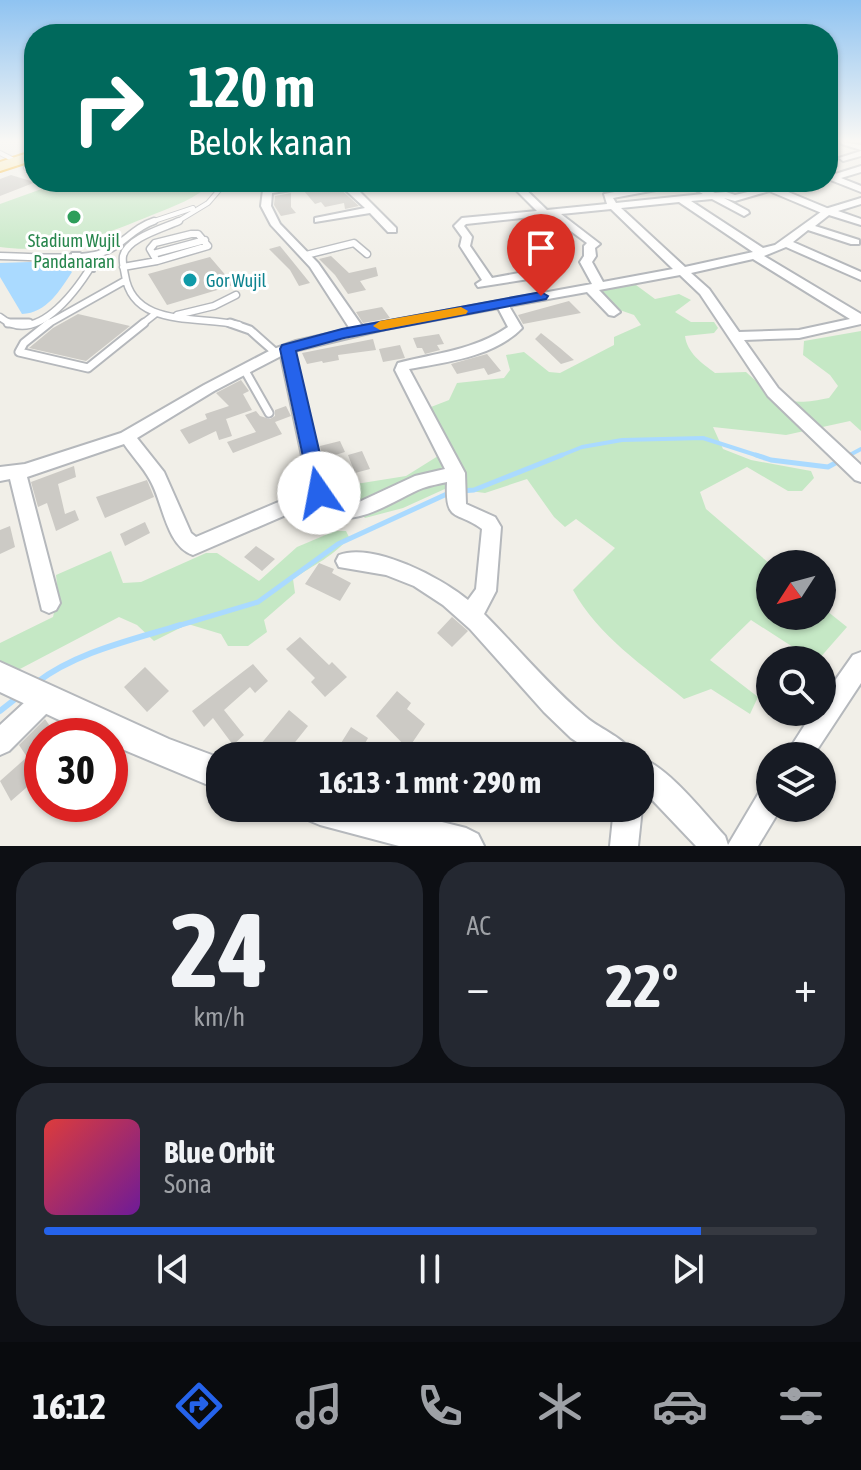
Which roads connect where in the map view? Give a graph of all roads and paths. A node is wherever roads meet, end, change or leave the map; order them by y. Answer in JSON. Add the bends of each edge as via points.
{"nodes":[{"id":1,"x":840,"y":181,"type":"edge"},
{"id":2,"x":861,"y":189,"type":"edge"},
{"id":3,"x":219,"y":192,"type":"edge"},
{"id":4,"x":268,"y":192,"type":"edge"},
{"id":5,"x":353,"y":192,"type":"edge"},
{"id":6,"x":525,"y":192,"type":"edge"},
{"id":7,"x":627,"y":192,"type":"edge"},
{"id":8,"x":672,"y":192,"type":"edge"},
{"id":9,"x":705,"y":192,"type":"edge"},
{"id":10,"x":750,"y":192,"type":"edge"},
{"id":11,"x":783,"y":192,"type":"edge"},
{"id":12,"x":714,"y":197,"type":"junction"},
{"id":13,"x":683,"y":200,"type":"junction"},
{"id":14,"x":861,"y":201,"type":"edge"},
{"id":15,"x":613,"y":206,"type":"junction"},
{"id":16,"x":828,"y":211,"type":"junction"},
{"id":17,"x":548,"y":212,"type":"junction"},
{"id":18,"x":744,"y":213,"type":"dead end"},
{"id":19,"x":376,"y":214,"type":"junction"},
{"id":20,"x":319,"y":220,"type":"dead end"},
{"id":21,"x":861,"y":222,"type":"edge"},
{"id":22,"x":351,"y":223,"type":"dead end"},
{"id":23,"x":809,"y":227,"type":"junction"},
{"id":24,"x":392,"y":230,"type":"dead end"},
{"id":25,"x":205,"y":240,"type":"dead end"},
{"id":26,"x":855,"y":242,"type":"dead end"},
{"id":27,"x":787,"y":243,"type":"junction"},
{"id":28,"x":128,"y":244,"type":"junction"},
{"id":29,"x":367,"y":254,"type":"dead end"},
{"id":30,"x":759,"y":254,"type":"junction"},
{"id":31,"x":76,"y":255,"type":"junction"},
{"id":32,"x":98,"y":255,"type":"junction"},
{"id":33,"x":306,"y":255,"type":"junction"},
{"id":34,"x":0,"y":256,"type":"edge"},
{"id":35,"x":123,"y":267,"type":"junction"},
{"id":36,"x":90,"y":269,"type":"junction"},
{"id":37,"x":683,"y":271,"type":"junction"},
{"id":38,"x":535,"y":274,"type":"dead end"},
{"id":39,"x":861,"y":276,"type":"edge"},
{"id":40,"x":126,"y":280,"type":"junction"},
{"id":41,"x":488,"y":281,"type":"junction"},
{"id":42,"x":594,"y":286,"type":"junction"},
{"id":43,"x":236,"y":295,"type":"dead end"},
{"id":44,"x":499,"y":305,"type":"junction"},
{"id":45,"x":614,"y":312,"type":"dead end"},
{"id":46,"x":155,"y":314,"type":"junction"},
{"id":47,"x":0,"y":317,"type":"edge"},
{"id":48,"x":168,"y":317,"type":"junction"},
{"id":49,"x":861,"y":320,"type":"edge"},
{"id":50,"x":358,"y":331,"type":"junction"},
{"id":51,"x":736,"y":336,"type":"junction"},
{"id":52,"x":282,"y":351,"type":"junction"},
{"id":53,"x":244,"y":369,"type":"junction"},
{"id":54,"x":269,"y":413,"type":"dead end"},
{"id":55,"x":127,"y":437,"type":"junction"},
{"id":56,"x":9,"y":473,"type":"edge"},
{"id":57,"x":861,"y":475,"type":"edge"},
{"id":58,"x":457,"y":485,"type":"junction"},
{"id":59,"x":319,"y":493,"type":"junction"},
{"id":60,"x":346,"y":561,"type":"dead end"},
{"id":61,"x":49,"y":603,"type":"dead end"},
{"id":62,"x":471,"y":615,"type":"junction"},
{"id":63,"x":861,"y":663,"type":"edge"},
{"id":64,"x":26,"y":689,"type":"edge"},
{"id":65,"x":0,"y":742,"type":"edge"},
{"id":66,"x":600,"y":742,"type":"edge"},
{"id":67,"x":807,"y":742,"type":"edge"},
{"id":68,"x":206,"y":769,"type":"edge"},
{"id":69,"x":654,"y":782,"type":"edge"},
{"id":70,"x":374,"y":822,"type":"edge"},
{"id":71,"x":627,"y":822,"type":"edge"},
{"id":72,"x":757,"y":822,"type":"edge"},
{"id":73,"x":466,"y":846,"type":"edge"},
{"id":74,"x":624,"y":846,"type":"edge"},
{"id":75,"x":715,"y":846,"type":"edge"},
{"id":76,"x":742,"y":846,"type":"edge"}],
"edges":[{"from":1,"to":2,"type":"street"},
{"from":3,"to":28,"type":"lane"},
{"from":4,"to":33,"type":"street","via":[[270,214]]},
{"from":5,"to":19,"type":"street"},
{"from":6,"to":17,"type":"street"},
{"from":7,"to":15,"type":"street","via":[[607,195]]},
{"from":8,"to":13,"type":"street"},
{"from":9,"to":12,"type":"street"},
{"from":10,"to":12,"type":"street"},
{"from":11,"to":16,"type":"street"},
{"from":12,"to":13,"type":"street"},
{"from":12,"to":18,"type":"street"},
{"from":13,"to":15,"type":"street"},
{"from":13,"to":30,"type":"street"},
{"from":14,"to":16,"type":"street"},
{"from":15,"to":17,"type":"street"},
{"from":15,"to":37,"type":"street"},
{"from":16,"to":21,"type":"street"},
{"from":16,"to":23,"type":"street"},
{"from":17,"to":41,"type":"street","via":[[459,223],[467,235],[465,246]]},
{"from":17,"to":42,"type":"street","via":[[595,244],[589,246],[586,262]]},
{"from":19,"to":20,"type":"street"},
{"from":19,"to":22,"type":"street"},
{"from":19,"to":24,"type":"street"},
{"from":23,"to":26,"type":"street"},
{"from":23,"to":27,"type":"street"},
{"from":25,"to":35,"type":"lane"},
{"from":27,"to":30,"type":"street"},
{"from":27,"to":39,"type":"street"},
{"from":28,"to":32,"type":"lane"},
{"from":28,"to":35,"type":"lane"},
{"from":29,"to":33,"type":"lane","via":[[354,243]]},
{"from":30,"to":37,"type":"street"},
{"from":30,"to":49,"type":"street"},
{"from":31,"to":32,"type":"lane"},
{"from":31,"to":34,"type":"lane"},
{"from":31,"to":36,"type":"street"},
{"from":32,"to":36,"type":"lane"},
{"from":33,"to":50,"type":"street"},
{"from":35,"to":40,"type":"lane"},
{"from":36,"to":47,"type":"lane","via":[[70,299],[38,321],[7,324]]},
{"from":37,"to":42,"type":"street"},
{"from":37,"to":51,"type":"street"},
{"from":38,"to":41,"type":"street"},
{"from":40,"to":46,"type":"lane","via":[[140,307]]},
{"from":40,"to":46,"type":"lane","via":[[47,326],[21,344],[19,352],[88,368]]},
{"from":41,"to":44,"type":"street","via":[[482,285]]},
{"from":42,"to":44,"type":"street"},
{"from":42,"to":45,"type":"street"},
{"from":43,"to":48,"type":"lane"},
{"from":44,"to":50,"type":"street"},
{"from":44,"to":58,"type":"street","via":[[515,328],[505,336],[478,349],[403,366]]},
{"from":46,"to":48,"type":"lane"},
{"from":48,"to":52,"type":"lane","via":[[232,323]]},
{"from":49,"to":51,"type":"street","via":[[799,334]]},
{"from":50,"to":52,"type":"street"},
{"from":51,"to":57,"type":"street","via":[[789,410]]},
{"from":52,"to":53,"type":"street"},
{"from":52,"to":59,"type":"street"},
{"from":53,"to":54,"type":"lane"},
{"from":53,"to":55,"type":"street"},
{"from":55,"to":56,"type":"street"},
{"from":55,"to":59,"type":"street","via":[[158,477],[184,538],[193,547]]},
{"from":56,"to":61,"type":"street"},
{"from":58,"to":59,"type":"street","via":[[421,481],[351,511],[330,508]]},
{"from":58,"to":62,"type":"street","via":[[465,515],[483,517],[492,527],[486,591]]},
{"from":60,"to":62,"type":"street","via":[[370,561],[405,572],[457,600]]},
{"from":62,"to":66,"type":"street","via":[[579,728]]},
{"from":63,"to":67,"type":"street"},
{"from":64,"to":65,"type":"street"},
{"from":64,"to":68,"type":"street"},
{"from":69,"to":75,"type":"street"},
{"from":70,"to":73,"type":"street"},
{"from":71,"to":74,"type":"street"},
{"from":72,"to":76,"type":"street"}]}
